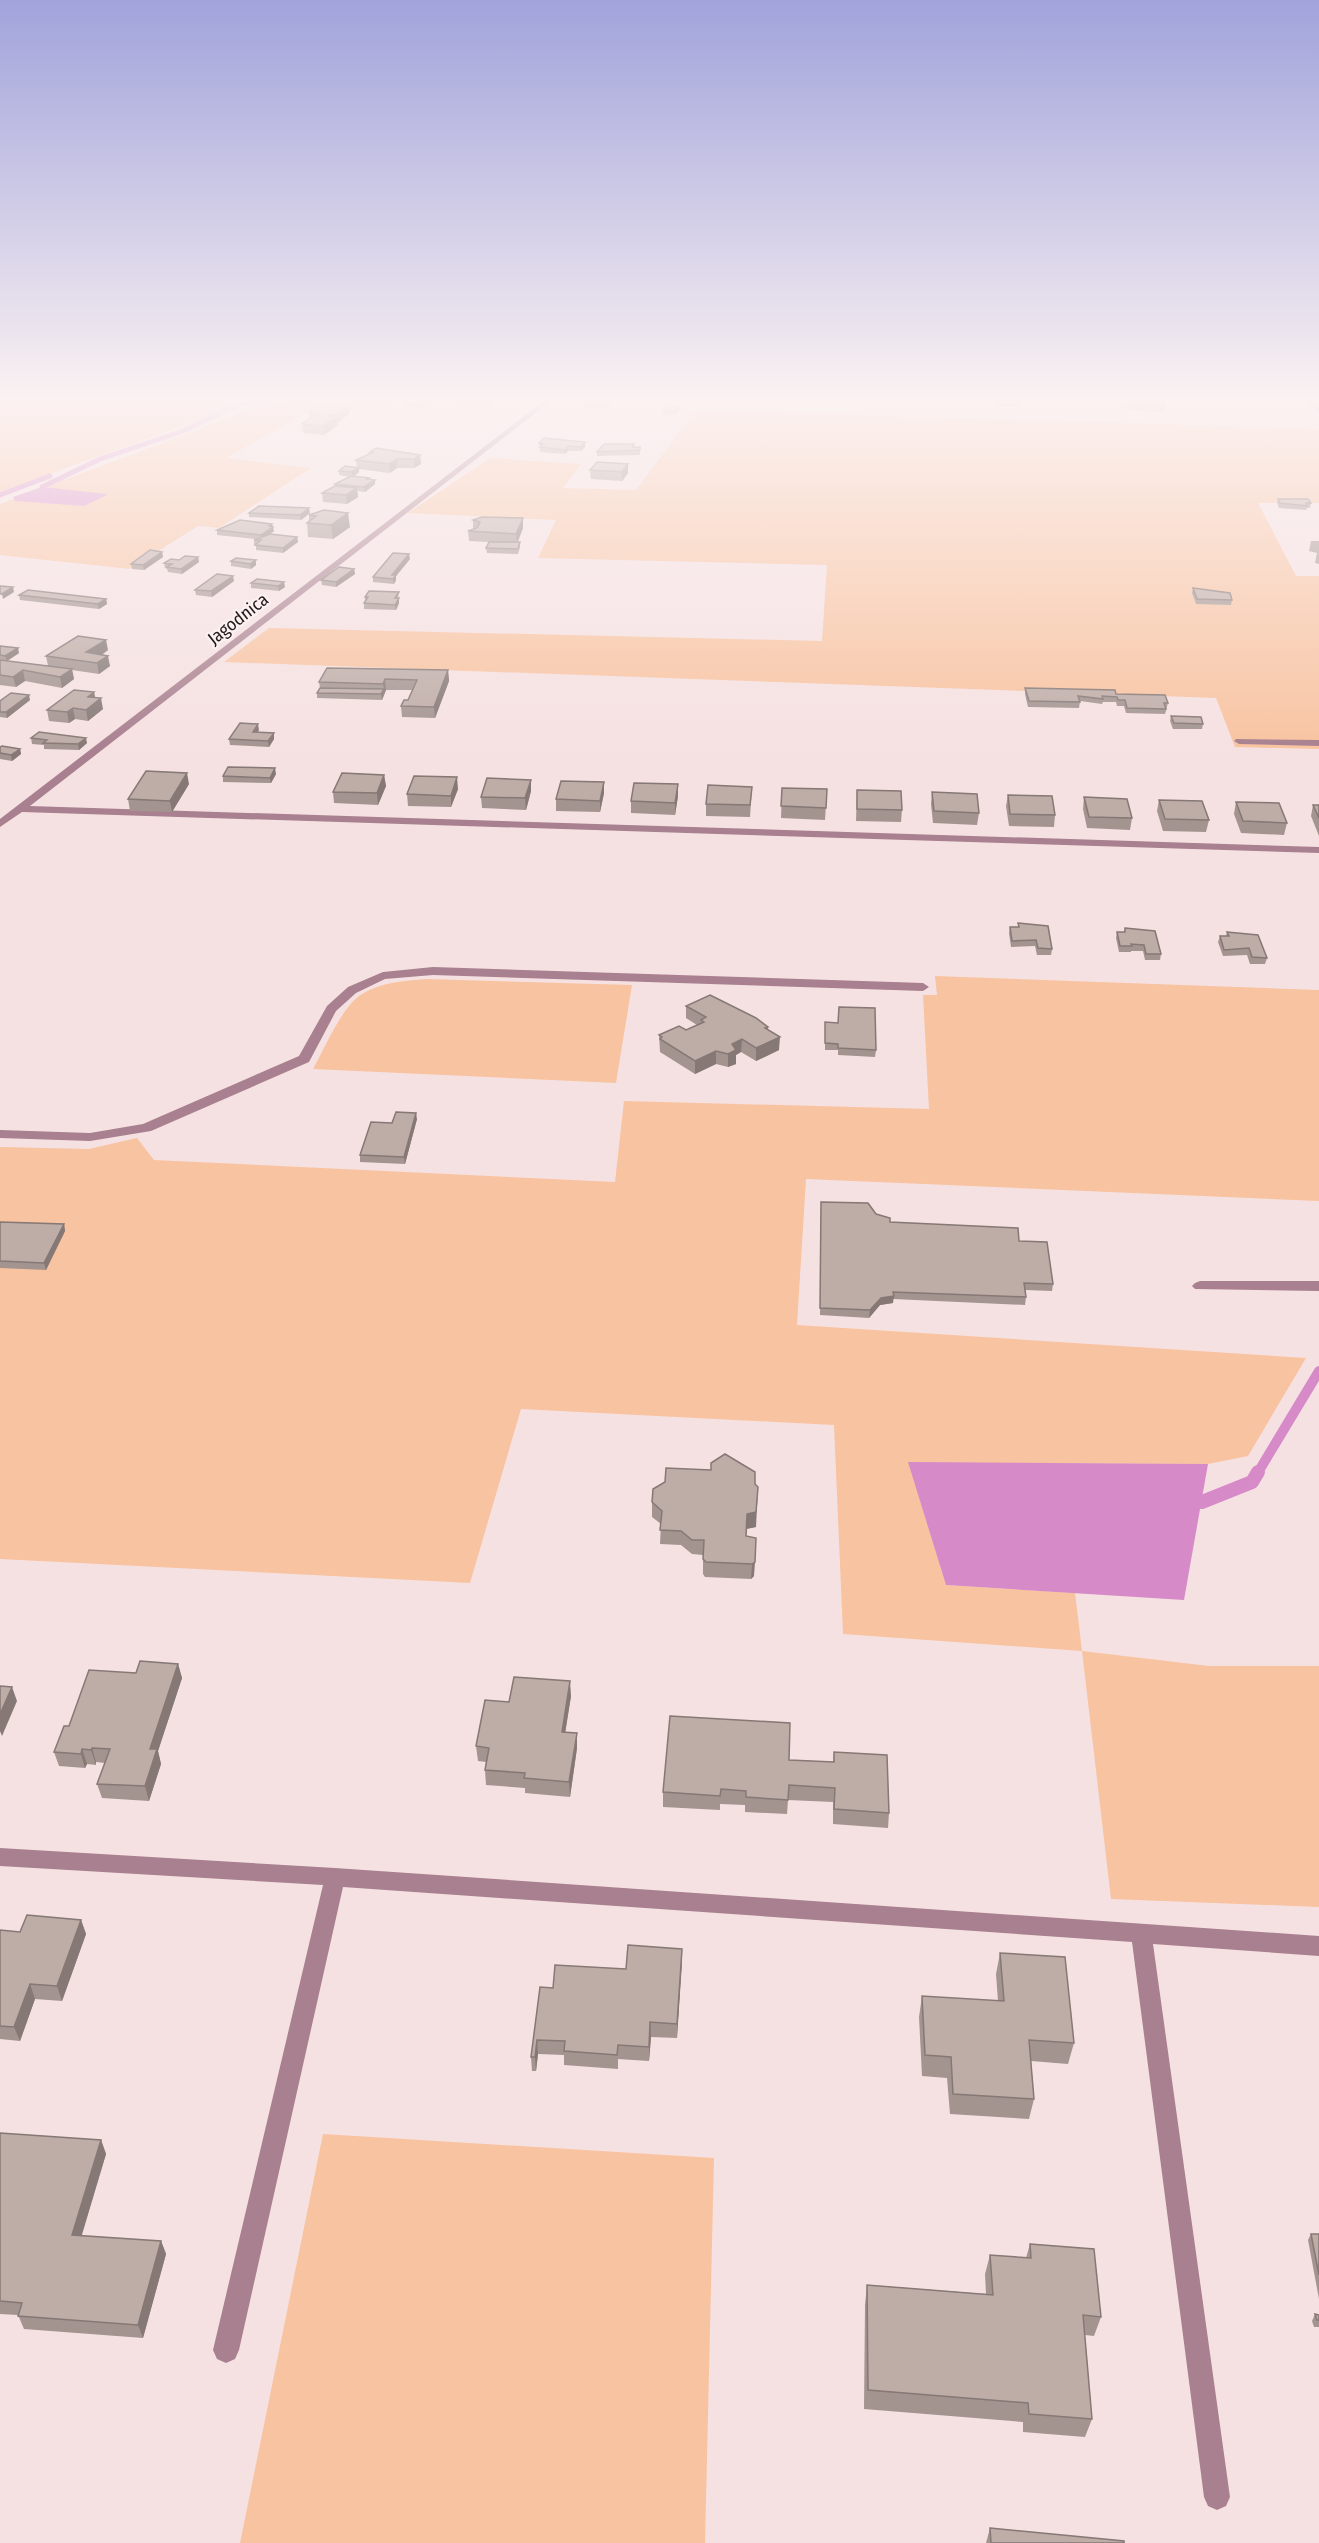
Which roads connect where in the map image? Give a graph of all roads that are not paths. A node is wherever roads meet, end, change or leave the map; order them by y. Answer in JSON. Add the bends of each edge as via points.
{"nodes":[{"id":1,"x":399,"y":516,"type":"edge"},
{"id":2,"x":1239,"y":741,"type":"dead end"},
{"id":3,"x":1319,"y":743,"type":"edge"},
{"id":4,"x":20,"y":808,"type":"junction"},
{"id":5,"x":0,"y":824,"type":"edge"},
{"id":6,"x":1319,"y":850,"type":"edge"},
{"id":7,"x":923,"y":987,"type":"dead end"},
{"id":8,"x":0,"y":1134,"type":"edge"},
{"id":9,"x":1200,"y":1286,"type":"dead end"},
{"id":10,"x":1319,"y":1286,"type":"edge"},
{"id":11,"x":0,"y":1857,"type":"edge"},
{"id":12,"x":334,"y":1876,"type":"junction"},
{"id":13,"x":1141,"y":1932,"type":"junction"},
{"id":14,"x":1319,"y":1946,"type":"edge"},
{"id":15,"x":226,"y":2350,"type":"dead end"},
{"id":16,"x":1217,"y":2497,"type":"dead end"}],
"edges":[{"from":1,"to":4,"type":"street","name":"Jagodnica"},
{"from":2,"to":3,"type":"street"},
{"from":4,"to":5,"type":"street","name":"Jagodnica"},
{"from":4,"to":6,"type":"street"},
{"from":7,"to":8,"type":"street","via":[[433,971],[383,976],[352,990],[332,1009],[304,1059],[146,1128],[90,1137]]},
{"from":9,"to":10,"type":"street"},
{"from":11,"to":12,"type":"street"},
{"from":12,"to":13,"type":"street"},
{"from":12,"to":15,"type":"street"},
{"from":13,"to":14,"type":"street"},
{"from":13,"to":16,"type":"street"}]}
